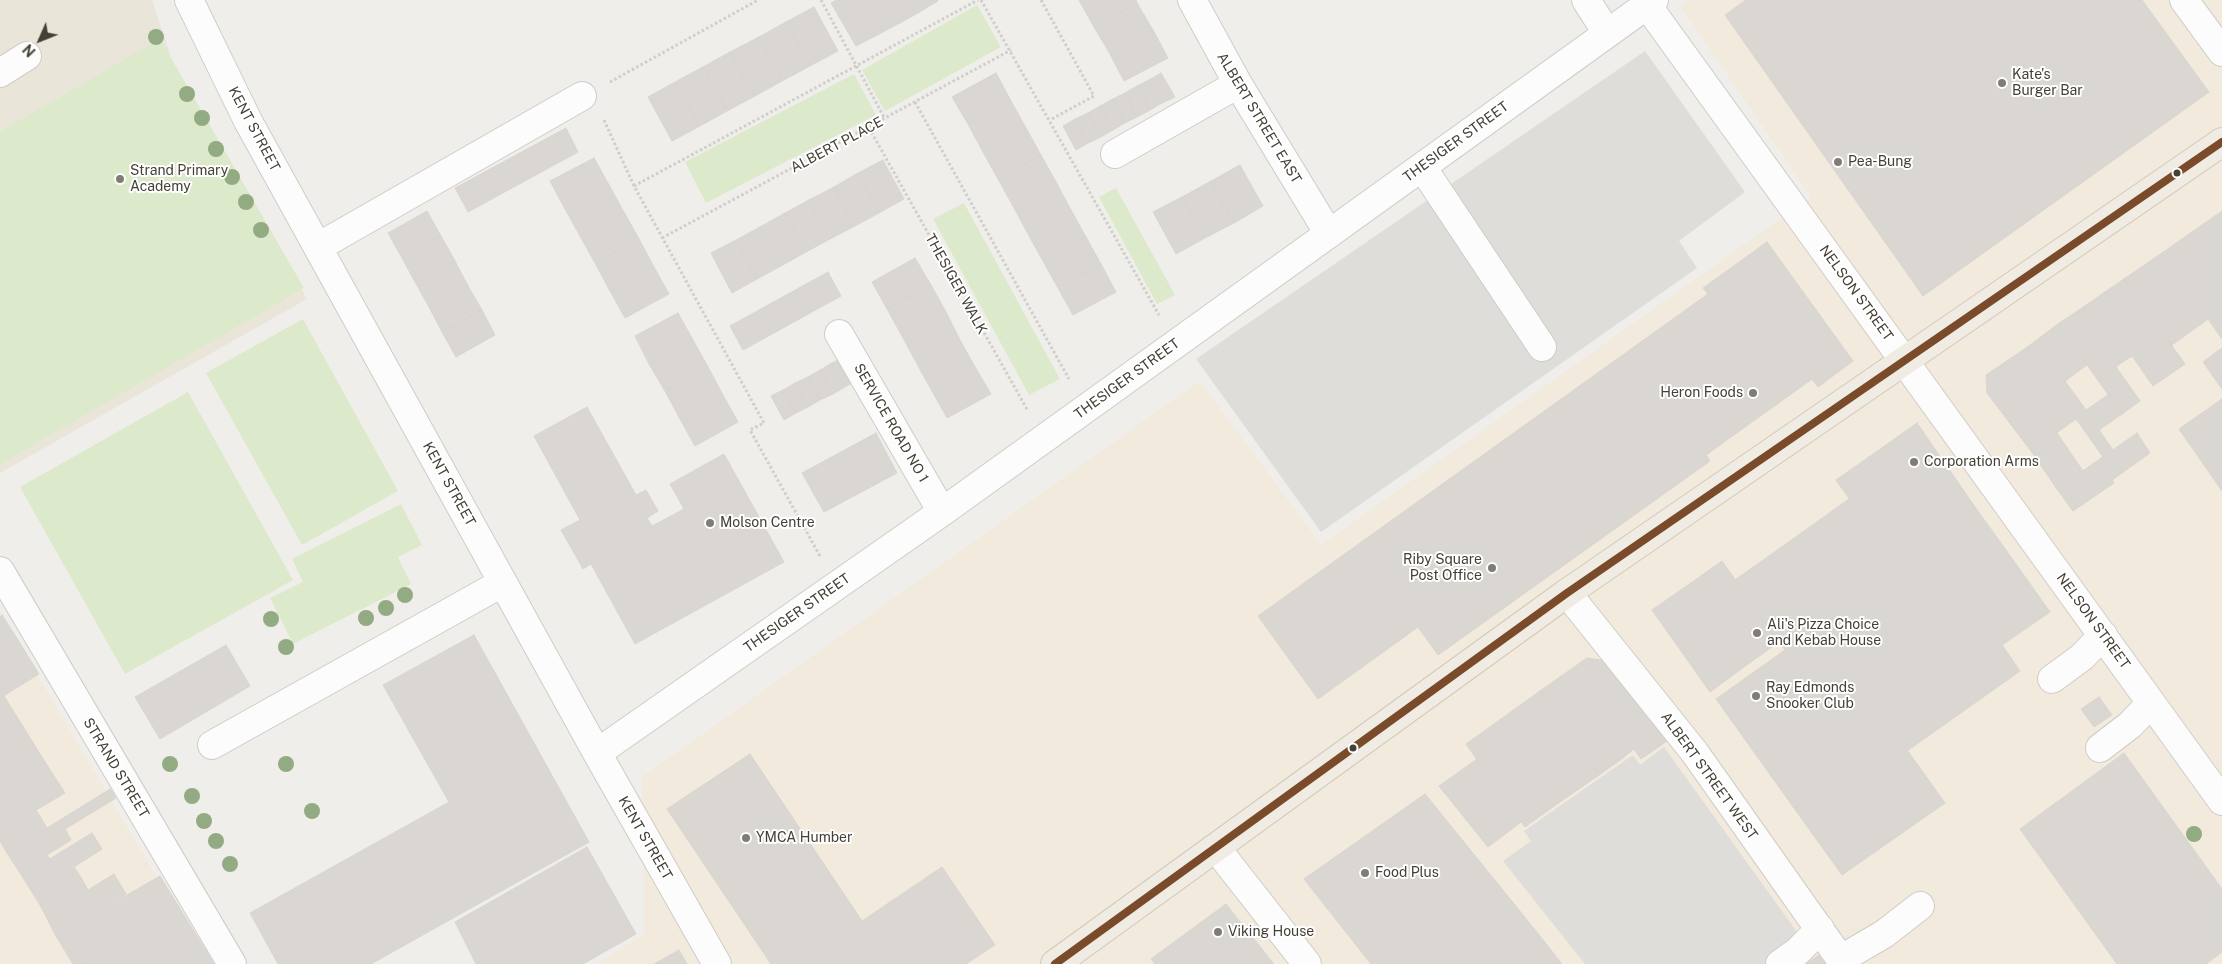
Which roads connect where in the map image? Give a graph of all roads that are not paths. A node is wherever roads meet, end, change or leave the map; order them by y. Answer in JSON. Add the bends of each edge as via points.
{"nodes":[{"id":1,"x":189,"y":0,"type":"edge"},
{"id":2,"x":1192,"y":0,"type":"edge"},
{"id":3,"x":1586,"y":0,"type":"edge"},
{"id":4,"x":2184,"y":0,"type":"edge"},
{"id":5,"x":1651,"y":2,"type":"edge"},
{"id":6,"x":1607,"y":33,"type":"junction"},
{"id":7,"x":2222,"y":52,"type":"edge"},
{"id":8,"x":27,"y":56,"type":"dead end"},
{"id":9,"x":0,"y":73,"type":"edge"},
{"id":10,"x":1238,"y":84,"type":"junction"},
{"id":11,"x":587,"y":94,"type":"road end"},
{"id":12,"x":2222,"y":142,"type":"edge"},
{"id":13,"x":1115,"y":154,"type":"dead end"},
{"id":14,"x":1422,"y":167,"type":"junction"},
{"id":15,"x":1329,"y":234,"type":"junction"},
{"id":16,"x":318,"y":247,"type":"junction"},
{"id":17,"x":839,"y":334,"type":"dead end"},
{"id":18,"x":1542,"y":347,"type":"dead end"},
{"id":19,"x":1904,"y":361,"type":"junction"},
{"id":20,"x":942,"y":512,"type":"junction"},
{"id":21,"x":0,"y":571,"type":"edge"},
{"id":22,"x":502,"y":583,"type":"junction"},
{"id":23,"x":1567,"y":593,"type":"junction"},
{"id":24,"x":2103,"y":635,"type":"junction"},
{"id":25,"x":2052,"y":680,"type":"dead end"},
{"id":26,"x":2151,"y":703,"type":"junction"},
{"id":27,"x":212,"y":745,"type":"dead end"},
{"id":28,"x":2100,"y":748,"type":"dead end"},
{"id":29,"x":596,"y":753,"type":"junction"},
{"id":30,"x":2222,"y":801,"type":"edge"},
{"id":31,"x":1216,"y":848,"type":"junction"},
{"id":32,"x":1920,"y":906,"type":"dead end"},
{"id":33,"x":1820,"y":929,"type":"junction"},
{"id":34,"x":1842,"y":962,"type":"edge"},
{"id":35,"x":232,"y":964,"type":"edge"},
{"id":36,"x":718,"y":964,"type":"edge"},
{"id":37,"x":1055,"y":964,"type":"edge"},
{"id":38,"x":1307,"y":964,"type":"edge"},
{"id":39,"x":1780,"y":964,"type":"edge"}],
"edges":[{"from":1,"to":16,"type":"street","name":"KENT STREET","via":[[248,121]]},
{"from":2,"to":10,"type":"street","name":"ALBERT STREET EAST"},
{"from":3,"to":6,"type":"street"},
{"from":4,"to":7,"type":"street"},
{"from":5,"to":6,"type":"street","name":"THESIGER STREET"},
{"from":5,"to":19,"type":"street","name":"NELSON STREET"},
{"from":6,"to":14,"type":"street","name":"THESIGER STREET"},
{"from":8,"to":9,"type":"street"},
{"from":10,"to":13,"type":"street"},
{"from":10,"to":15,"type":"street","name":"ALBERT STREET EAST"},
{"from":11,"to":16,"type":"street"},
{"from":12,"to":19,"type":"main road"},
{"from":14,"to":15,"type":"street","name":"THESIGER STREET"},
{"from":14,"to":18,"type":"street"},
{"from":15,"to":20,"type":"street","name":"THESIGER STREET"},
{"from":16,"to":22,"type":"street","name":"KENT STREET"},
{"from":17,"to":20,"type":"street","name":"SERVICE ROAD NO 1"},
{"from":19,"to":23,"type":"main road"},
{"from":19,"to":24,"type":"street","name":"NELSON STREET"},
{"from":20,"to":29,"type":"street","name":"THESIGER STREET"},
{"from":21,"to":35,"type":"street","name":"STRAND STREET"},
{"from":22,"to":27,"type":"street"},
{"from":22,"to":29,"type":"street","name":"KENT STREET"},
{"from":23,"to":31,"type":"main road"},
{"from":23,"to":33,"type":"street","name":"ALBERT STREET WEST","via":[[1695,753]]},
{"from":24,"to":25,"type":"street","via":[[2082,657]]},
{"from":24,"to":26,"type":"street","name":"NELSON STREET"},
{"from":26,"to":28,"type":"street","via":[[2130,725]]},
{"from":26,"to":30,"type":"street","name":"NELSON STREET"},
{"from":29,"to":36,"type":"street","name":"KENT STREET"},
{"from":31,"to":37,"type":"main road"},
{"from":31,"to":38,"type":"street"},
{"from":32,"to":34,"type":"street"},
{"from":33,"to":34,"type":"street","name":"ALBERT STREET WEST"},
{"from":33,"to":39,"type":"street"}]}
